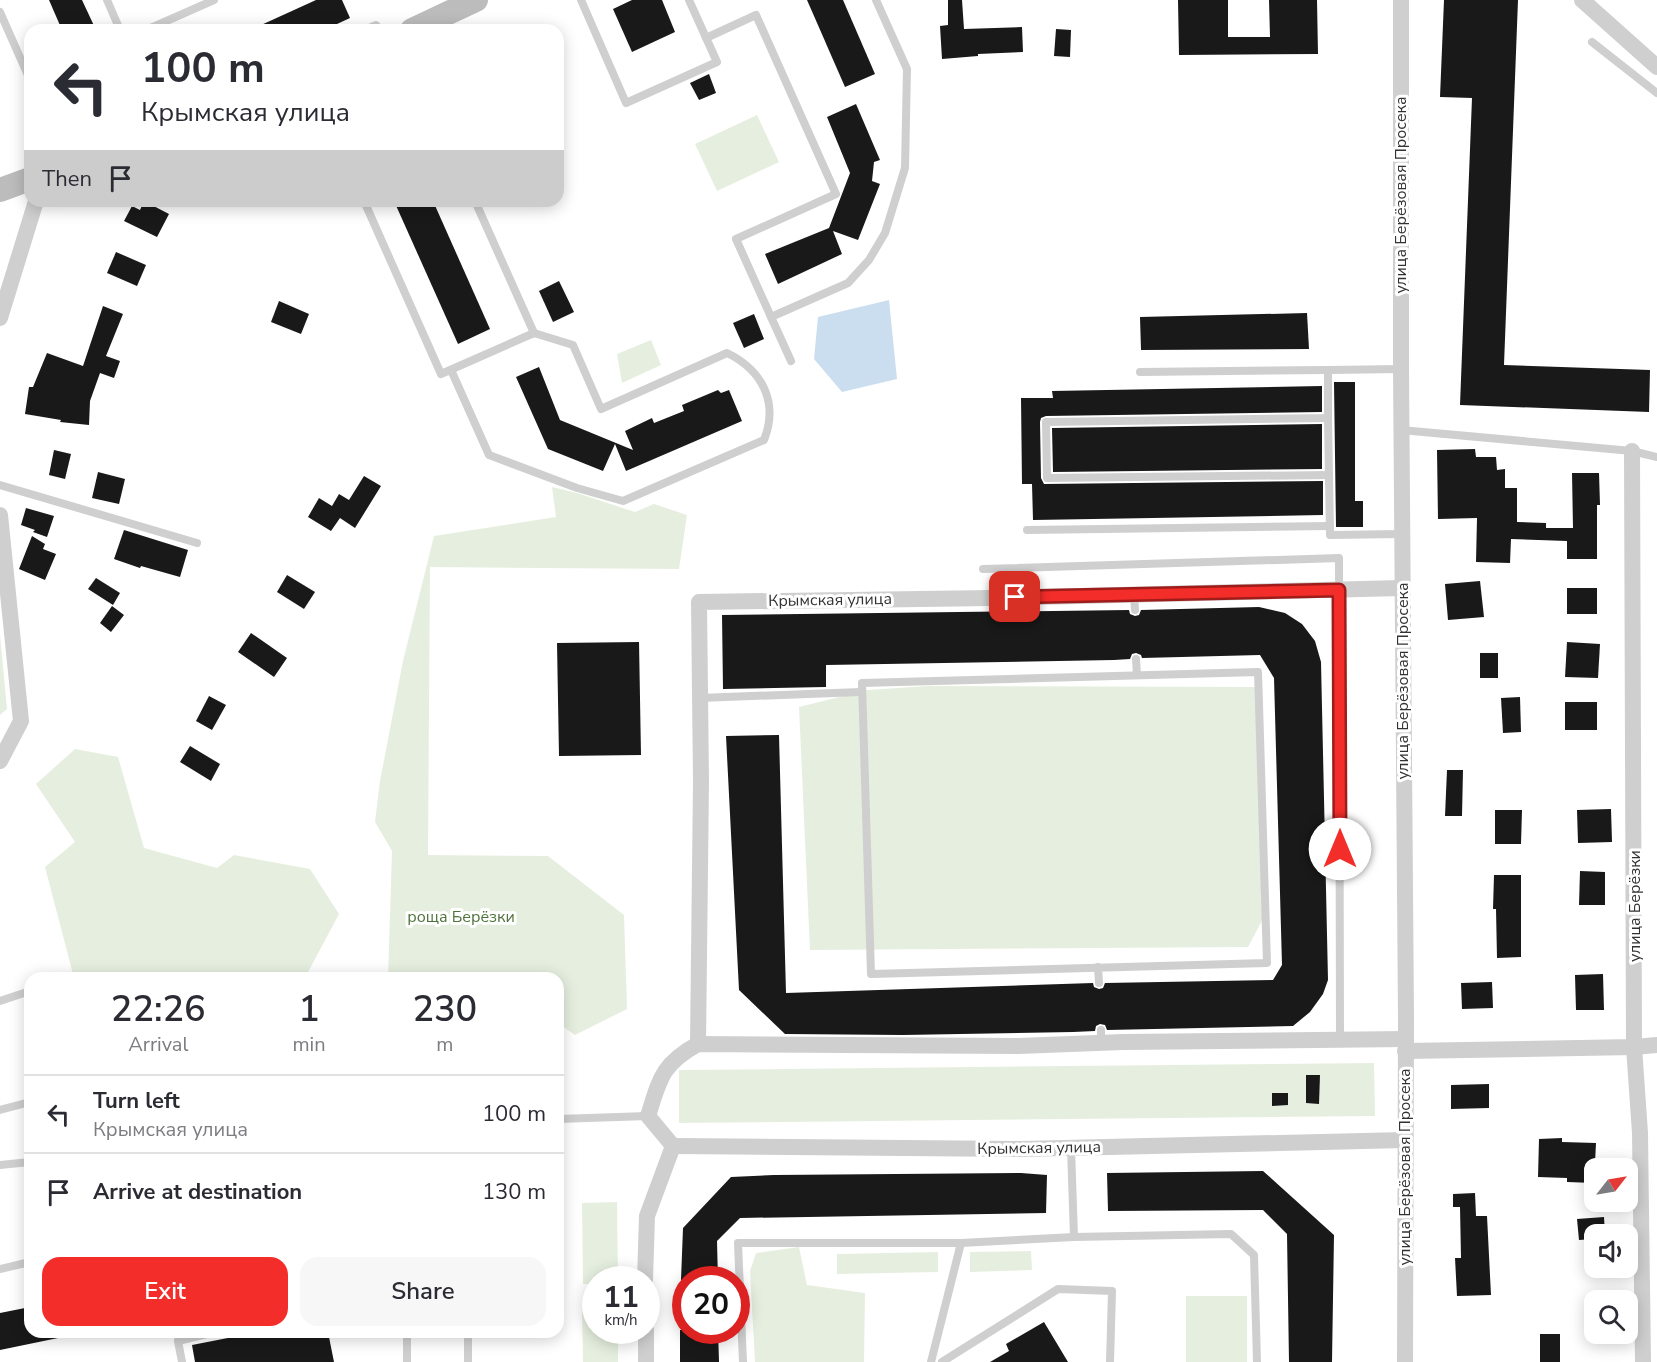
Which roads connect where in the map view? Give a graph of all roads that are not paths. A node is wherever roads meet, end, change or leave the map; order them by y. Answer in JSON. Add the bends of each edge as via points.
{"nodes":[{"id":1,"x":107,"y":0,"type":"edge"},
{"id":2,"x":214,"y":0,"type":"edge"},
{"id":3,"x":476,"y":0,"type":"edge"},
{"id":4,"x":581,"y":0,"type":"edge"},
{"id":5,"x":689,"y":0,"type":"edge"},
{"id":6,"x":876,"y":0,"type":"edge"},
{"id":7,"x":1401,"y":0,"type":"edge"},
{"id":8,"x":1582,"y":0,"type":"edge"},
{"id":9,"x":0,"y":12,"type":"edge"},
{"id":10,"x":117,"y":24,"type":"edge"},
{"id":11,"x":160,"y":24,"type":"edge"},
{"id":12,"x":425,"y":24,"type":"edge"},
{"id":13,"x":706,"y":38,"type":"junction"},
{"id":14,"x":1592,"y":42,"type":"dead end"},
{"id":15,"x":24,"y":66,"type":"edge"},
{"id":16,"x":1657,"y":67,"type":"edge"},
{"id":17,"x":1657,"y":93,"type":"edge"},
{"id":18,"x":24,"y":181,"type":"edge"},
{"id":19,"x":0,"y":190,"type":"edge"},
{"id":20,"x":34,"y":207,"type":"edge"},
{"id":21,"x":367,"y":207,"type":"edge"},
{"id":22,"x":478,"y":207,"type":"edge"},
{"id":23,"x":771,"y":317,"type":"junction"},
{"id":24,"x":0,"y":318,"type":"edge"},
{"id":25,"x":534,"y":333,"type":"junction"},
{"id":26,"x":791,"y":361,"type":"dead end"},
{"id":27,"x":1401,"y":369,"type":"junction"},
{"id":28,"x":451,"y":370,"type":"junction"},
{"id":29,"x":1328,"y":370,"type":"junction"},
{"id":30,"x":1140,"y":372,"type":"dead end"},
{"id":31,"x":1328,"y":418,"type":"junction"},
{"id":32,"x":1401,"y":430,"type":"junction"},
{"id":33,"x":1632,"y":451,"type":"junction"},
{"id":34,"x":1657,"y":457,"type":"edge"},
{"id":35,"x":1329,"y":475,"type":"junction"},
{"id":36,"x":0,"y":484,"type":"edge"},
{"id":37,"x":0,"y":515,"type":"edge"},
{"id":38,"x":1330,"y":526,"type":"junction"},
{"id":39,"x":1027,"y":530,"type":"dead end"},
{"id":40,"x":1402,"y":534,"type":"junction"},
{"id":41,"x":197,"y":543,"type":"dead end"},
{"id":42,"x":983,"y":569,"type":"dead end"},
{"id":43,"x":1402,"y":588,"type":"junction"},
{"id":44,"x":1339,"y":590,"type":"junction"},
{"id":45,"x":1136,"y":659,"type":"dead end"},
{"id":46,"x":1137,"y":675,"type":"junction"},
{"id":47,"x":861,"y":692,"type":"junction"},
{"id":48,"x":699,"y":698,"type":"junction"},
{"id":49,"x":0,"y":761,"type":"edge"},
{"id":50,"x":1098,"y":967,"type":"junction"},
{"id":51,"x":1099,"y":983,"type":"dead end"},
{"id":52,"x":24,"y":993,"type":"edge"},
{"id":53,"x":0,"y":1001,"type":"edge"},
{"id":54,"x":1340,"y":1039,"type":"junction"},
{"id":55,"x":698,"y":1044,"type":"junction"},
{"id":56,"x":1405,"y":1045,"type":"junction"},
{"id":57,"x":1657,"y":1045,"type":"edge"},
{"id":58,"x":1635,"y":1047,"type":"junction"},
{"id":59,"x":24,"y":1104,"type":"edge"},
{"id":60,"x":0,"y":1110,"type":"edge"},
{"id":61,"x":648,"y":1116,"type":"junction"},
{"id":62,"x":564,"y":1119,"type":"edge"},
{"id":63,"x":1405,"y":1140,"type":"junction"},
{"id":64,"x":673,"y":1146,"type":"junction"},
{"id":65,"x":1071,"y":1148,"type":"junction"},
{"id":66,"x":24,"y":1163,"type":"edge"},
{"id":67,"x":0,"y":1165,"type":"edge"},
{"id":68,"x":1074,"y":1236,"type":"junction"},
{"id":69,"x":961,"y":1243,"type":"junction"},
{"id":70,"x":24,"y":1263,"type":"edge"},
{"id":71,"x":645,"y":1266,"type":"edge"},
{"id":72,"x":0,"y":1269,"type":"edge"},
{"id":73,"x":190,"y":1338,"type":"edge"},
{"id":74,"x":407,"y":1338,"type":"edge"},
{"id":75,"x":468,"y":1338,"type":"edge"},
{"id":76,"x":646,"y":1344,"type":"edge"},
{"id":77,"x":182,"y":1362,"type":"edge"},
{"id":78,"x":407,"y":1362,"type":"edge"},
{"id":79,"x":468,"y":1362,"type":"edge"},
{"id":80,"x":646,"y":1362,"type":"edge"},
{"id":81,"x":743,"y":1362,"type":"edge"},
{"id":82,"x":931,"y":1362,"type":"edge"},
{"id":83,"x":942,"y":1362,"type":"edge"},
{"id":84,"x":1110,"y":1362,"type":"edge"},
{"id":85,"x":1257,"y":1362,"type":"edge"},
{"id":86,"x":1405,"y":1362,"type":"edge"},
{"id":87,"x":1643,"y":1362,"type":"edge"}],
"edges":[{"from":1,"to":10,"type":"lane"},
{"from":2,"to":11,"type":"lane"},
{"from":3,"to":12,"type":"street"},
{"from":4,"to":13,"type":"lane","via":[[626,103],[717,62]]},
{"from":5,"to":13,"type":"lane"},
{"from":6,"to":23,"type":"lane","via":[[907,69],[905,168],[885,233],[869,260],[848,283]]},
{"from":7,"to":27,"type":"street","name":"улица Берёзовая Просека"},
{"from":8,"to":16,"type":"street"},
{"from":9,"to":15,"type":"lane"},
{"from":13,"to":23,"type":"lane","via":[[756,15],[836,194],[736,239]]},
{"from":14,"to":17,"type":"lane"},
{"from":18,"to":19,"type":"street"},
{"from":20,"to":24,"type":"street"},
{"from":21,"to":28,"type":"lane","via":[[441,374]]},
{"from":22,"to":25,"type":"lane"},
{"from":23,"to":26,"type":"lane"},
{"from":25,"to":28,"type":"lane"},
{"from":25,"to":28,"type":"lane","via":[[573,345],[601,409],[727,353],[748,365],[764,388],[771,411],[764,440],[623,501],[489,455]]},
{"from":27,"to":29,"type":"lane"},
{"from":27,"to":32,"type":"street","name":"улица Берёзовая Просека"},
{"from":29,"to":30,"type":"lane"},
{"from":29,"to":31,"type":"lane"},
{"from":31,"to":35,"type":"lane"},
{"from":31,"to":35,"type":"lane","via":[[1046,422],[1047,478]]},
{"from":32,"to":33,"type":"lane"},
{"from":32,"to":40,"type":"street","name":"улица Берёзовая Просека"},
{"from":33,"to":34,"type":"lane"},
{"from":33,"to":58,"type":"street","name":"улица Берёзки"},
{"from":35,"to":38,"type":"lane"},
{"from":36,"to":41,"type":"lane"},
{"from":37,"to":49,"type":"street","via":[[21,721]]},
{"from":38,"to":39,"type":"lane"},
{"from":38,"to":40,"type":"lane","via":[[1330,535]]},
{"from":40,"to":43,"type":"street","name":"улица Берёзовая Просека"},
{"from":42,"to":44,"type":"lane","via":[[1339,558]]},
{"from":43,"to":44,"type":"street","name":"Крымская улица"},
{"from":43,"to":56,"type":"street","name":"улица Берёзовая Просека"},
{"from":44,"to":48,"type":"street","name":"Крымская улица","via":[[1134,602],[699,602]]},
{"from":44,"to":54,"type":"lane"},
{"from":45,"to":46,"type":"lane"},
{"from":46,"to":47,"type":"lane","via":[[862,683]]},
{"from":46,"to":50,"type":"lane","via":[[1258,672],[1267,963]]},
{"from":47,"to":48,"type":"lane"},
{"from":47,"to":50,"type":"lane","via":[[871,974]]},
{"from":48,"to":55,"type":"street","name":"Крымская улица"},
{"from":50,"to":51,"type":"lane"},
{"from":52,"to":53,"type":"lane"},
{"from":54,"to":55,"type":"street","via":[[1101,1037],[1018,1046]]},
{"from":54,"to":56,"type":"street"},
{"from":55,"to":61,"type":"street","via":[[680,1053],[660,1076]]},
{"from":56,"to":58,"type":"street"},
{"from":56,"to":63,"type":"street","name":"улица Берёзовая Просека"},
{"from":57,"to":58,"type":"street"},
{"from":58,"to":87,"type":"street","name":"улица Берёзки"},
{"from":59,"to":60,"type":"lane"},
{"from":61,"to":62,"type":"lane"},
{"from":61,"to":64,"type":"street"},
{"from":63,"to":65,"type":"street","name":"Крымская улица"},
{"from":63,"to":86,"type":"street","name":"улица Берёзовая Просека"},
{"from":64,"to":65,"type":"street","name":"Крымская улица"},
{"from":64,"to":71,"type":"street","via":[[647,1216]]},
{"from":65,"to":68,"type":"lane"},
{"from":66,"to":67,"type":"lane"},
{"from":68,"to":69,"type":"lane"},
{"from":68,"to":85,"type":"lane","via":[[1231,1234],[1254,1255]]},
{"from":69,"to":81,"type":"lane","via":[[738,1243]]},
{"from":69,"to":82,"type":"lane"},
{"from":70,"to":72,"type":"lane"},
{"from":73,"to":77,"type":"lane","via":[[178,1341]]},
{"from":74,"to":78,"type":"lane"},
{"from":75,"to":79,"type":"lane"},
{"from":76,"to":80,"type":"street"},
{"from":83,"to":84,"type":"lane","via":[[1058,1289],[1113,1291]]}]}
